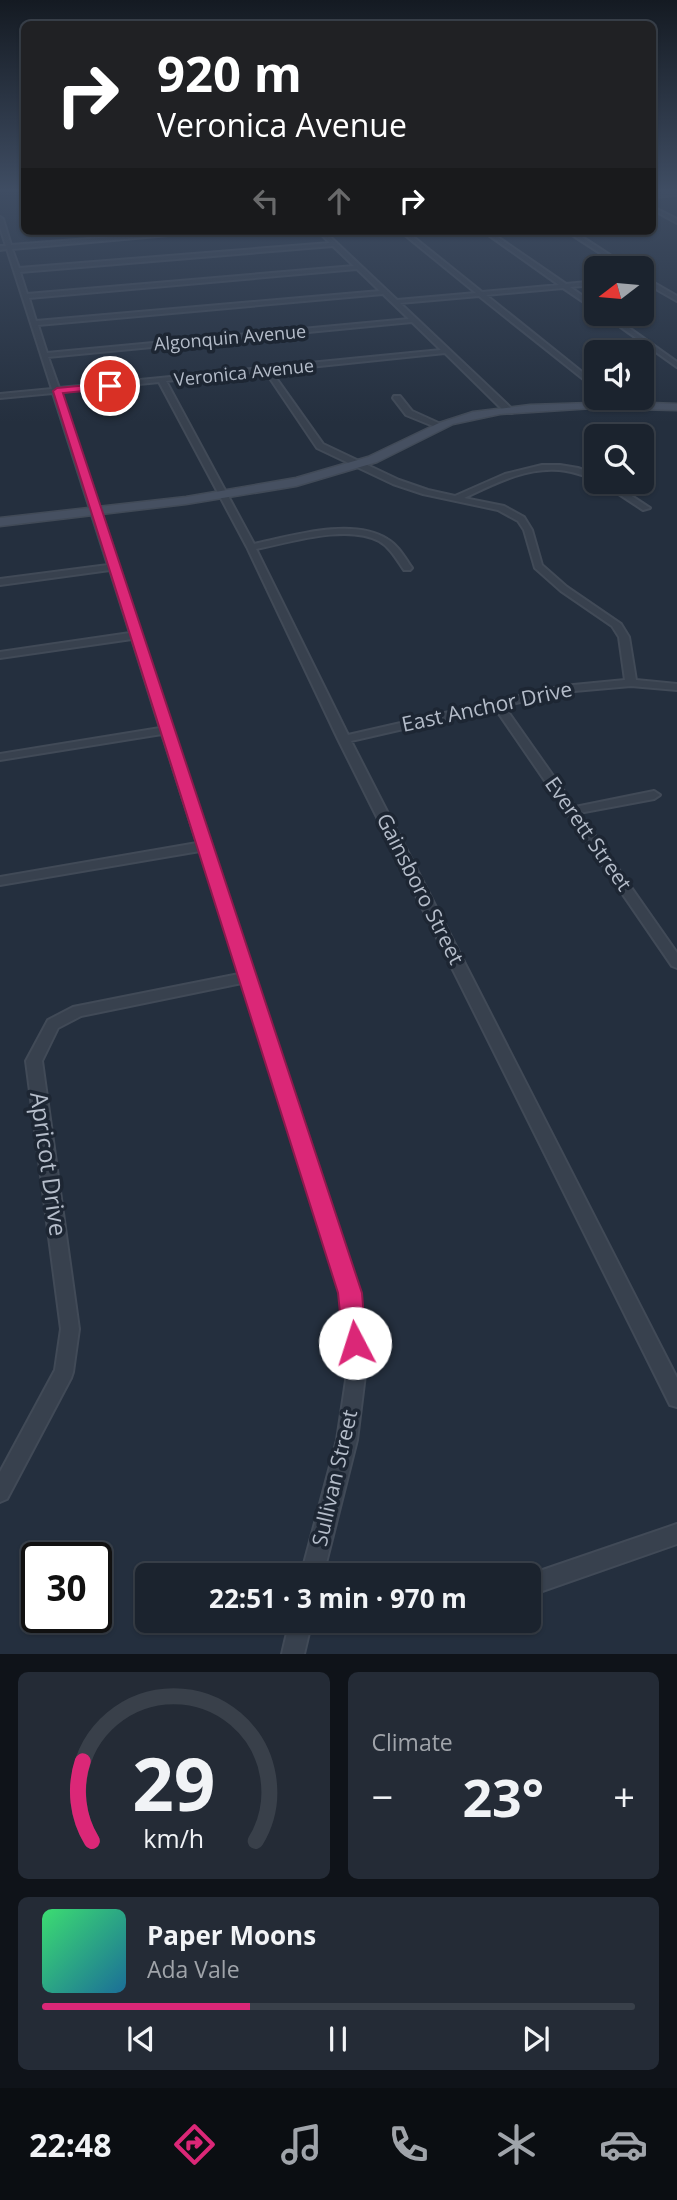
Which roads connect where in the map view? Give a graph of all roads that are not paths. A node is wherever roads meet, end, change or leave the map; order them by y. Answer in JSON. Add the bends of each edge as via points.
{"nodes":[{"id":1,"x":16,"y":267,"type":"edge"},
{"id":2,"x":52,"y":267,"type":"edge"},
{"id":3,"x":357,"y":267,"type":"edge"},
{"id":4,"x":359,"y":267,"type":"edge"},
{"id":5,"x":448,"y":267,"type":"edge"},
{"id":6,"x":537,"y":267,"type":"edge"},
{"id":7,"x":18,"y":270,"type":"junction"},
{"id":8,"x":584,"y":284,"type":"edge"},
{"id":9,"x":654,"y":285,"type":"edge"},
{"id":10,"x":564,"y":286,"type":"junction"},
{"id":11,"x":385,"y":292,"type":"junction"},
{"id":12,"x":480,"y":293,"type":"junction"},
{"id":13,"x":26,"y":296,"type":"junction"},
{"id":14,"x":677,"y":299,"type":"edge"},
{"id":15,"x":584,"y":300,"type":"edge"},
{"id":16,"x":395,"y":302,"type":"junction"},
{"id":17,"x":414,"y":320,"type":"junction"},
{"id":18,"x":35,"y":323,"type":"junction"},
{"id":19,"x":622,"y":326,"type":"edge"},
{"id":20,"x":446,"y":351,"type":"junction"},
{"id":21,"x":46,"y":355,"type":"junction"},
{"id":22,"x":677,"y":365,"type":"edge"},
{"id":23,"x":267,"y":370,"type":"junction"},
{"id":24,"x":584,"y":377,"type":"edge"},
{"id":25,"x":162,"y":381,"type":"junction"},
{"id":26,"x":57,"y":391,"type":"junction"},
{"id":27,"x":0,"y":396,"type":"edge"},
{"id":28,"x":397,"y":398,"type":"dead end"},
{"id":29,"x":584,"y":402,"type":"edge"},
{"id":30,"x":654,"y":403,"type":"edge"},
{"id":31,"x":677,"y":404,"type":"edge"},
{"id":32,"x":506,"y":408,"type":"junction"},
{"id":33,"x":436,"y":424,"type":"junction"},
{"id":34,"x":354,"y":462,"type":"junction"},
{"id":35,"x":584,"y":474,"type":"edge"},
{"id":36,"x":219,"y":492,"type":"junction"},
{"id":37,"x":624,"y":494,"type":"edge"},
{"id":38,"x":457,"y":498,"type":"junction"},
{"id":39,"x":94,"y":507,"type":"junction"},
{"id":40,"x":646,"y":508,"type":"dead end"},
{"id":41,"x":0,"y":515,"type":"edge"},
{"id":42,"x":0,"y":522,"type":"edge"},
{"id":43,"x":251,"y":547,"type":"junction"},
{"id":44,"x":114,"y":567,"type":"junction"},
{"id":45,"x":407,"y":568,"type":"dead end"},
{"id":46,"x":0,"y":582,"type":"edge"},
{"id":47,"x":136,"y":635,"type":"junction"},
{"id":48,"x":0,"y":655,"type":"edge"},
{"id":49,"x":631,"y":683,"type":"junction"},
{"id":50,"x":677,"y":687,"type":"edge"},
{"id":51,"x":498,"y":705,"type":"junction"},
{"id":52,"x":166,"y":730,"type":"junction"},
{"id":53,"x":344,"y":739,"type":"junction"},
{"id":54,"x":0,"y":757,"type":"edge"},
{"id":55,"x":654,"y":795,"type":"dead end"},
{"id":56,"x":572,"y":811,"type":"junction"},
{"id":57,"x":204,"y":845,"type":"junction"},
{"id":58,"x":0,"y":881,"type":"edge"},
{"id":59,"x":677,"y":939,"type":"edge"},
{"id":60,"x":663,"y":942,"type":"junction"},
{"id":61,"x":677,"y":963,"type":"edge"},
{"id":62,"x":247,"y":977,"type":"junction"},
{"id":63,"x":677,"y":1398,"type":"edge"},
{"id":64,"x":0,"y":1492,"type":"edge"},
{"id":65,"x":677,"y":1534,"type":"edge"},
{"id":66,"x":315,"y":1563,"type":"edge"},
{"id":67,"x":541,"y":1581,"type":"edge"},
{"id":68,"x":298,"y":1633,"type":"edge"},
{"id":69,"x":293,"y":1654,"type":"edge"}],
"edges":[{"from":1,"to":7,"type":"street","name":"Sullivan Street"},
{"from":2,"to":7,"type":"street"},
{"from":3,"to":13,"type":"street"},
{"from":4,"to":11,"type":"street"},
{"from":5,"to":12,"type":"street"},
{"from":6,"to":10,"type":"street"},
{"from":7,"to":13,"type":"street","name":"Sullivan Street"},
{"from":8,"to":10,"type":"street"},
{"from":9,"to":14,"type":"street"},
{"from":10,"to":12,"type":"street"},
{"from":10,"to":15,"type":"street"},
{"from":11,"to":16,"type":"street"},
{"from":11,"to":18,"type":"street"},
{"from":12,"to":16,"type":"street"},
{"from":12,"to":24,"type":"street"},
{"from":13,"to":18,"type":"street","name":"Sullivan Street"},
{"from":16,"to":17,"type":"street"},
{"from":17,"to":20,"type":"street"},
{"from":17,"to":21,"type":"street","name":"Algonquin Avenue"},
{"from":18,"to":21,"type":"street","name":"Sullivan Street"},
{"from":19,"to":22,"type":"street"},
{"from":20,"to":23,"type":"street","name":"Veronica Avenue"},
{"from":20,"to":32,"type":"street"},
{"from":21,"to":26,"type":"street","name":"Sullivan Street"},
{"from":23,"to":25,"type":"street","name":"Veronica Avenue"},
{"from":23,"to":34,"type":"street","via":[[320,446]]},
{"from":25,"to":26,"type":"street","name":"Veronica Avenue"},
{"from":25,"to":36,"type":"street","name":"Gainsboro Street"},
{"from":26,"to":27,"type":"street","name":"Veronica Avenue"},
{"from":26,"to":39,"type":"street","name":"Sullivan Street"},
{"from":28,"to":33,"type":"street","via":[[409,413]]},
{"from":29,"to":32,"type":"street"},
{"from":30,"to":31,"type":"street"},
{"from":32,"to":33,"type":"street","via":[[460,413]]},
{"from":33,"to":34,"type":"street"},
{"from":34,"to":36,"type":"street","via":[[296,481]]},
{"from":34,"to":38,"type":"street","via":[[396,482]]},
{"from":35,"to":38,"type":"street","via":[[540,467],[514,471]]},
{"from":36,"to":39,"type":"street"},
{"from":36,"to":43,"type":"street","name":"Gainsboro Street"},
{"from":37,"to":40,"type":"street"},
{"from":38,"to":49,"type":"street","via":[[501,508],[521,519],[538,566],[617,624],[624,637]]},
{"from":39,"to":41,"type":"street"},
{"from":39,"to":42,"type":"street"},
{"from":39,"to":44,"type":"street","name":"Sullivan Street"},
{"from":43,"to":45,"type":"street","via":[[328,534],[365,534],[384,540]]},
{"from":43,"to":53,"type":"street","name":"Gainsboro Street"},
{"from":44,"to":46,"type":"street"},
{"from":44,"to":47,"type":"street","name":"Sullivan Street"},
{"from":47,"to":48,"type":"street"},
{"from":47,"to":52,"type":"street","name":"Sullivan Street"},
{"from":49,"to":50,"type":"street","name":"East Anchor Drive"},
{"from":49,"to":51,"type":"street","name":"East Anchor Drive","via":[[563,689]]},
{"from":51,"to":53,"type":"street","name":"East Anchor Drive"},
{"from":51,"to":56,"type":"street","name":"Everett Street"},
{"from":52,"to":54,"type":"street"},
{"from":52,"to":57,"type":"street","name":"Sullivan Street"},
{"from":53,"to":63,"type":"street","name":"Gainsboro Street"},
{"from":55,"to":56,"type":"street"},
{"from":56,"to":60,"type":"street","name":"Everett Street"},
{"from":57,"to":58,"type":"street"},
{"from":57,"to":62,"type":"street","name":"Sullivan Street"},
{"from":59,"to":60,"type":"street"},
{"from":60,"to":61,"type":"street","name":"Everett Street"},
{"from":62,"to":64,"type":"street","name":"Apricot Drive","via":[[78,1012],[52,1024],[34,1061],[70,1329],[64,1373]]},
{"from":62,"to":66,"type":"street","name":"Sullivan Street","via":[[350,1293],[357,1367],[347,1440]]},
{"from":65,"to":67,"type":"street"},
{"from":68,"to":69,"type":"street"}]}
